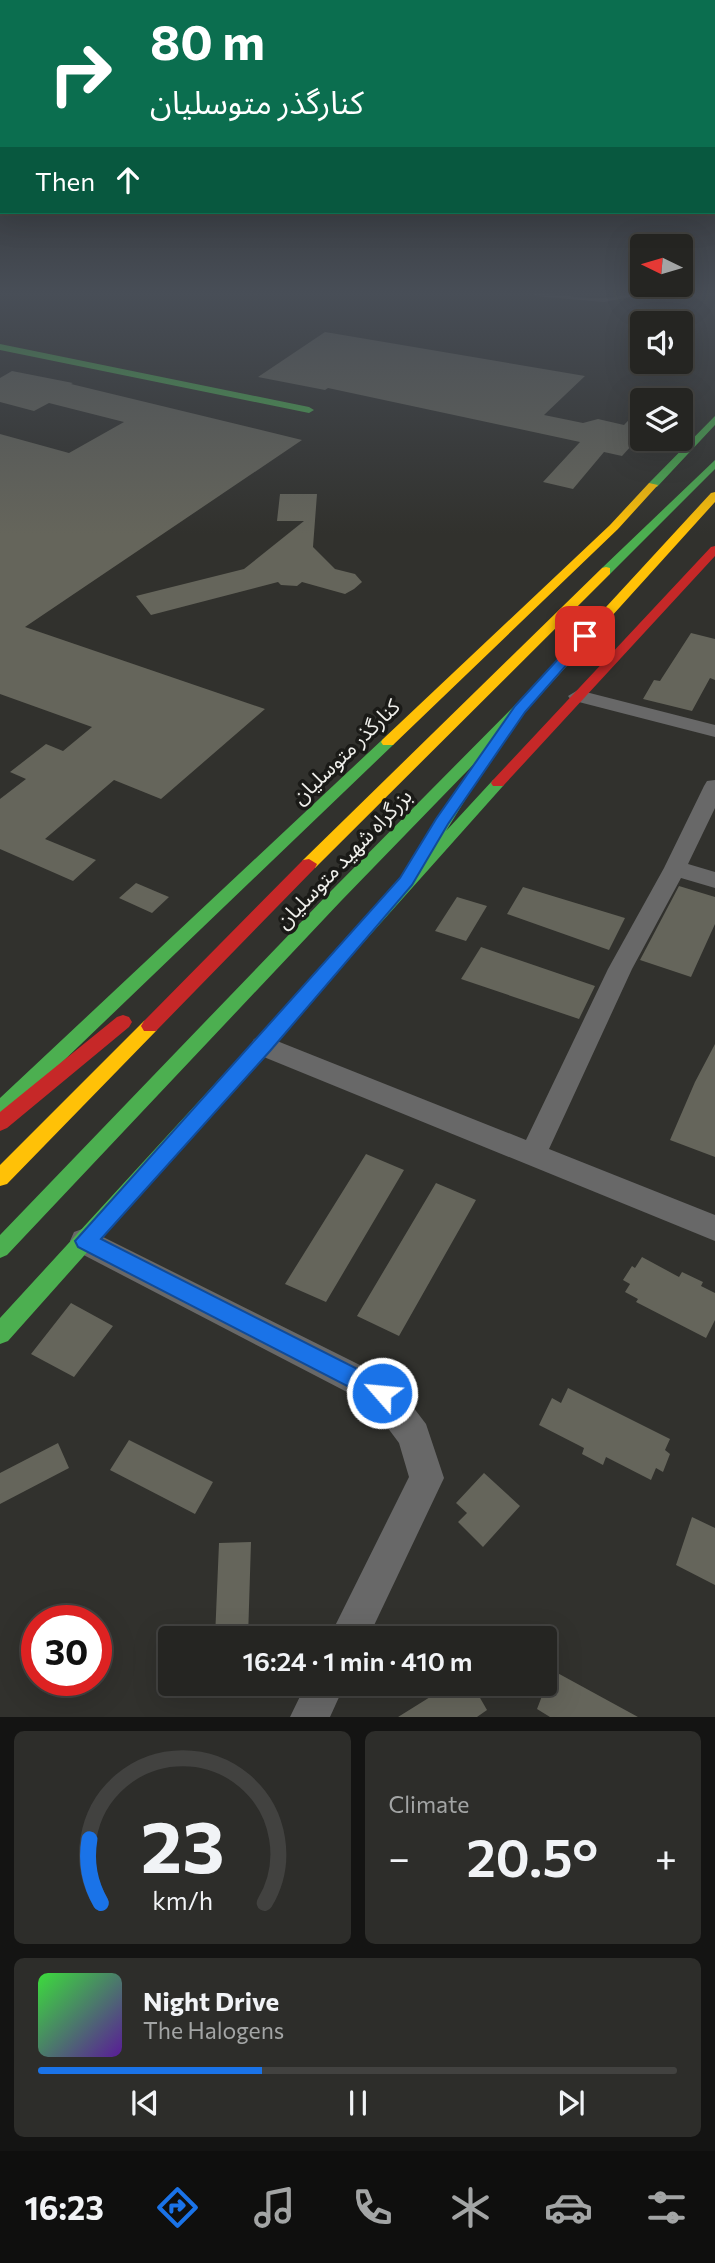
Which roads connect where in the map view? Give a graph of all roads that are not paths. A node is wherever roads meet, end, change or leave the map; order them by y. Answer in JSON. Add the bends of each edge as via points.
{"nodes":[{"id":1,"x":127,"y":374,"type":"edge"},
{"id":2,"x":309,"y":410,"type":"dead end"},
{"id":3,"x":715,"y":419,"type":"edge"},
{"id":4,"x":715,"y":433,"type":"edge"},
{"id":5,"x":715,"y":463,"type":"edge"},
{"id":6,"x":715,"y":495,"type":"edge"},
{"id":7,"x":621,"y":520,"type":"junction"},
{"id":8,"x":715,"y":531,"type":"edge"},
{"id":9,"x":715,"y":549,"type":"edge"},
{"id":10,"x":647,"y":623,"type":"junction"},
{"id":11,"x":578,"y":696,"type":"junction"},
{"id":12,"x":520,"y":709,"type":"junction"},
{"id":13,"x":715,"y":731,"type":"edge"},
{"id":14,"x":715,"y":786,"type":"edge"},
{"id":15,"x":675,"y":868,"type":"junction"},
{"id":16,"x":296,"y":877,"type":"junction"},
{"id":17,"x":715,"y":880,"type":"edge"},
{"id":18,"x":406,"y":882,"type":"junction"},
{"id":19,"x":170,"y":982,"type":"dead end"},
{"id":20,"x":139,"y":1009,"type":"dead end"},
{"id":21,"x":263,"y":1046,"type":"junction"},
{"id":22,"x":0,"y":1110,"type":"edge"},
{"id":23,"x":0,"y":1123,"type":"edge"},
{"id":24,"x":533,"y":1154,"type":"junction"},
{"id":25,"x":0,"y":1178,"type":"edge"},
{"id":26,"x":715,"y":1228,"type":"edge"},
{"id":27,"x":85,"y":1241,"type":"junction"},
{"id":28,"x":0,"y":1249,"type":"edge"},
{"id":29,"x":0,"y":1334,"type":"edge"},
{"id":30,"x":354,"y":1626,"type":"edge"},
{"id":31,"x":320,"y":1696,"type":"edge"},
{"id":32,"x":310,"y":1717,"type":"edge"}],
"edges":[{"from":1,"to":2,"type":"main road"},
{"from":3,"to":7,"type":"main road","name":"کنارگذر متوسلیان"},
{"from":4,"to":7,"type":"main road"},
{"from":5,"to":16,"type":"main road","name":"بزرگراه شهید متوسلیان"},
{"from":6,"to":12,"type":"main road","name":"بزرگراه شهید متوسلیان"},
{"from":7,"to":22,"type":"main road","name":"کنارگذر متوسلیان"},
{"from":8,"to":10,"type":"main road","via":[[670,584]]},
{"from":9,"to":10,"type":"main road"},
{"from":10,"to":11,"type":"main road"},
{"from":11,"to":13,"type":"street"},
{"from":11,"to":18,"type":"main road"},
{"from":12,"to":18,"type":"main road"},
{"from":12,"to":28,"type":"main road","name":"بزرگراه شهید متوسلیان"},
{"from":14,"to":15,"type":"street"},
{"from":15,"to":17,"type":"street"},
{"from":15,"to":24,"type":"street","via":[[620,969]]},
{"from":16,"to":19,"type":"main road"},
{"from":16,"to":25,"type":"main road","name":"بزرگراه شهید متوسلیان"},
{"from":18,"to":21,"type":"main road"},
{"from":20,"to":23,"type":"main road"},
{"from":21,"to":24,"type":"street"},
{"from":21,"to":27,"type":"main road"},
{"from":24,"to":26,"type":"street"},
{"from":27,"to":29,"type":"main road"},
{"from":27,"to":30,"type":"street","via":[[382,1393],[414,1434],[427,1478]]},
{"from":31,"to":32,"type":"street"}]}
